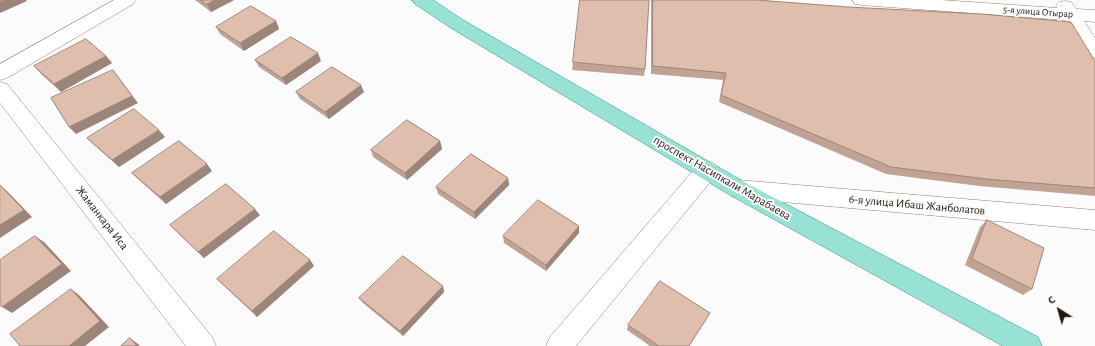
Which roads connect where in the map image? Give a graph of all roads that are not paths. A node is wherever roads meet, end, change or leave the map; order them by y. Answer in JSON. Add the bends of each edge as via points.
{"nodes":[{"id":1,"x":127,"y":0,"type":"edge"},
{"id":2,"x":422,"y":0,"type":"edge"},
{"id":3,"x":861,"y":0,"type":"edge"},
{"id":4,"x":1066,"y":7,"type":"edge"},
{"id":5,"x":1095,"y":16,"type":"edge"},
{"id":6,"x":1095,"y":52,"type":"edge"},
{"id":7,"x":0,"y":73,"type":"edge"},
{"id":8,"x":0,"y":89,"type":"edge"},
{"id":9,"x":707,"y":170,"type":"junction"},
{"id":10,"x":738,"y":189,"type":"junction"},
{"id":11,"x":1095,"y":220,"type":"edge"},
{"id":12,"x":203,"y":346,"type":"edge"},
{"id":13,"x":559,"y":346,"type":"edge"},
{"id":14,"x":1029,"y":346,"type":"edge"}],
"edges":[{"from":1,"to":7,"type":"street"},
{"from":2,"to":9,"type":"main road","name":"проспект Насипкали Марабаева","via":[[457,24]]},
{"from":3,"to":4,"type":"street","name":"5-я улица Отырар"},
{"from":4,"to":5,"type":"street","name":"5-я улица Отырар"},
{"from":4,"to":6,"type":"street"},
{"from":8,"to":12,"type":"street","name":"Жаманкара Иса"},
{"from":9,"to":10,"type":"main road","name":"проспект Насипкали Марабаева"},
{"from":9,"to":13,"type":"street"},
{"from":10,"to":11,"type":"street","name":"6-я улица Ибаш Жанболатов"},
{"from":10,"to":14,"type":"main road","name":"проспект Насипкали Марабаева"}]}
